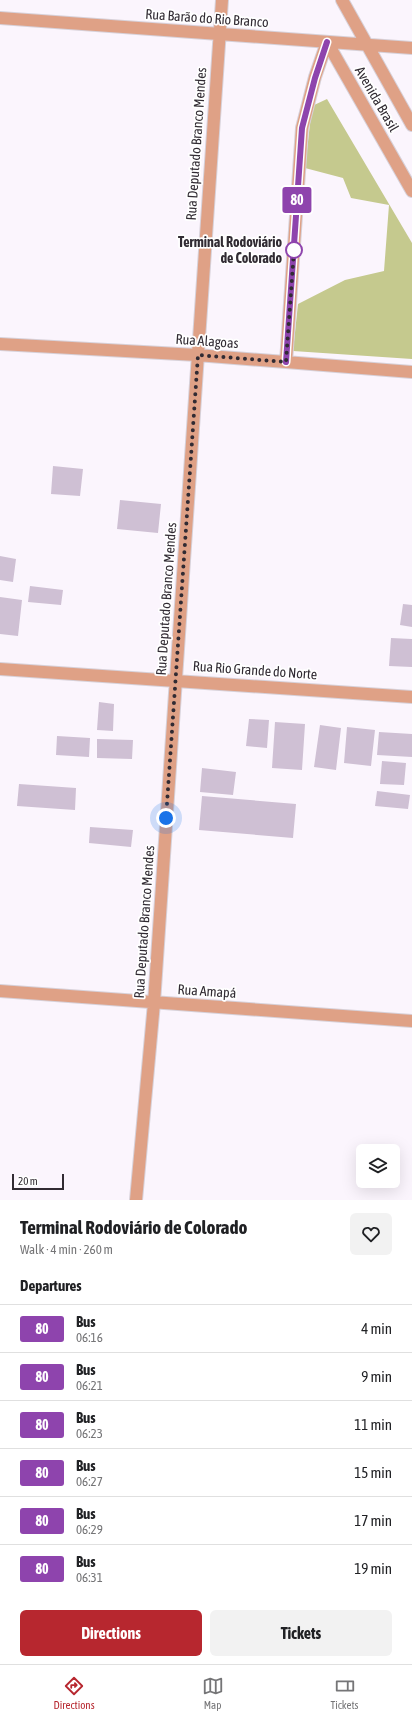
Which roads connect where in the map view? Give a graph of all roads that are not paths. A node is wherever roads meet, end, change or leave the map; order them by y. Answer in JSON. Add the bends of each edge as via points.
{"nodes":[{"id":1,"x":222,"y":0,"type":"edge"},
{"id":2,"x":342,"y":0,"type":"edge"},
{"id":3,"x":0,"y":18,"type":"edge"},
{"id":4,"x":219,"y":34,"type":"junction"},
{"id":5,"x":327,"y":42,"type":"junction"},
{"id":6,"x":367,"y":45,"type":"junction"},
{"id":7,"x":412,"y":48,"type":"edge"},
{"id":8,"x":412,"y":125,"type":"edge"},
{"id":9,"x":412,"y":191,"type":"edge"},
{"id":10,"x":0,"y":344,"type":"edge"},
{"id":11,"x":198,"y":355,"type":"junction"},
{"id":12,"x":286,"y":362,"type":"junction"},
{"id":13,"x":412,"y":372,"type":"edge"},
{"id":14,"x":0,"y":669,"type":"edge"},
{"id":15,"x":175,"y":680,"type":"junction"},
{"id":16,"x":412,"y":697,"type":"edge"},
{"id":17,"x":0,"y":991,"type":"edge"},
{"id":18,"x":154,"y":1003,"type":"junction"},
{"id":19,"x":412,"y":1021,"type":"edge"},
{"id":20,"x":136,"y":1200,"type":"edge"}],
"edges":[{"from":1,"to":4,"type":"street","name":"Rua Deputado Branco Mendes"},
{"from":2,"to":6,"type":"street","name":"Avenida Brasil"},
{"from":3,"to":4,"type":"street","name":"Rua Barão do Rio Branco"},
{"from":4,"to":5,"type":"street","name":"Rua Barão do Rio Branco"},
{"from":4,"to":11,"type":"street","name":"Rua Deputado Branco Mendes"},
{"from":5,"to":6,"type":"street","name":"Rua Barão do Rio Branco"},
{"from":5,"to":9,"type":"street","name":"Avenida Brasil"},
{"from":5,"to":12,"type":"street","via":[[302,128]]},
{"from":6,"to":7,"type":"street","name":"Rua Barão do Rio Branco"},
{"from":6,"to":8,"type":"street","name":"Avenida Brasil"},
{"from":10,"to":11,"type":"street","name":"Rua Alagoas"},
{"from":11,"to":12,"type":"street","name":"Rua Alagoas"},
{"from":11,"to":15,"type":"street","name":"Rua Deputado Branco Mendes"},
{"from":12,"to":13,"type":"street","name":"Rua Alagoas"},
{"from":14,"to":15,"type":"street","name":"Rua Rio Grande do Norte"},
{"from":15,"to":16,"type":"street","name":"Rua Rio Grande do Norte"},
{"from":15,"to":18,"type":"street","name":"Rua Deputado Branco Mendes"},
{"from":17,"to":18,"type":"street","name":"Rua Amapá"},
{"from":18,"to":19,"type":"street","name":"Rua Amapá"},
{"from":18,"to":20,"type":"street","name":"Rua Deputado Branco Mendes"}]}
